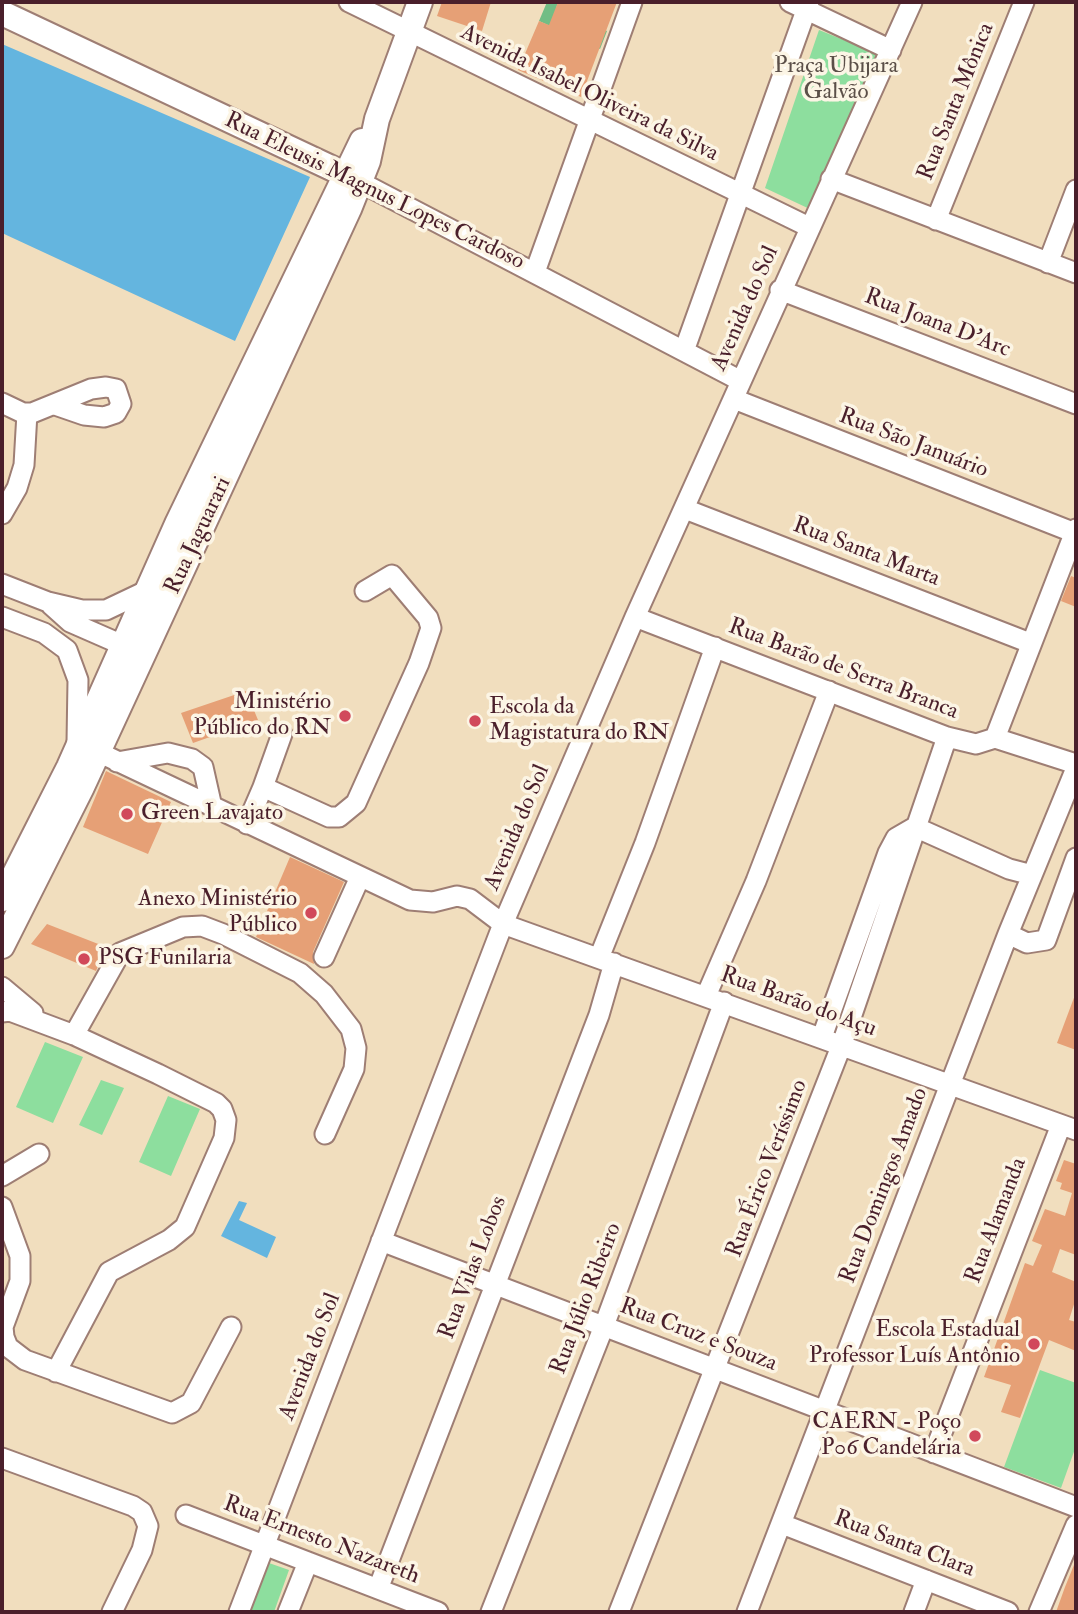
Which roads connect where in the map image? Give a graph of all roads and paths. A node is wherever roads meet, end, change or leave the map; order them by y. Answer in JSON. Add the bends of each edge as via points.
{"nodes":[{"id":1,"x":349,"y":2,"type":"edge"},
{"id":2,"x":420,"y":2,"type":"edge"},
{"id":3,"x":632,"y":2,"type":"edge"},
{"id":4,"x":912,"y":2,"type":"edge"},
{"id":5,"x":1024,"y":2,"type":"edge"},
{"id":6,"x":802,"y":4,"type":"edge"},
{"id":7,"x":2,"y":13,"type":"edge"},
{"id":8,"x":410,"y":33,"type":"junction"},
{"id":9,"x":891,"y":50,"type":"junction"},
{"id":10,"x":591,"y":120,"type":"junction"},
{"id":11,"x":352,"y":178,"type":"junction"},
{"id":12,"x":831,"y":179,"type":"junction"},
{"id":13,"x":1076,"y":190,"type":"edge"},
{"id":14,"x":742,"y":196,"type":"junction"},
{"id":15,"x":936,"y":220,"type":"junction"},
{"id":16,"x":809,"y":227,"type":"junction"},
{"id":17,"x":1048,"y":263,"type":"junction"},
{"id":18,"x":536,"y":272,"type":"junction"},
{"id":19,"x":1076,"y":273,"type":"edge"},
{"id":20,"x":780,"y":290,"type":"junction"},
{"id":21,"x":684,"y":351,"type":"junction"},
{"id":22,"x":738,"y":390,"type":"junction"},
{"id":23,"x":2,"y":403,"type":"edge"},
{"id":24,"x":1076,"y":404,"type":"edge"},
{"id":25,"x":55,"y":405,"type":"dead end"},
{"id":26,"x":27,"y":413,"type":"junction"},
{"id":27,"x":685,"y":509,"type":"junction"},
{"id":28,"x":2,"y":514,"type":"edge"},
{"id":29,"x":1076,"y":531,"type":"edge"},
{"id":30,"x":2,"y":584,"type":"edge"},
{"id":31,"x":146,"y":591,"type":"junction"},
{"id":32,"x":365,"y":591,"type":"dead end"},
{"id":33,"x":48,"y":602,"type":"junction"},
{"id":34,"x":2,"y":617,"type":"edge"},
{"id":35,"x":635,"y":617,"type":"junction"},
{"id":36,"x":1030,"y":643,"type":"junction"},
{"id":37,"x":715,"y":648,"type":"junction"},
{"id":38,"x":134,"y":650,"type":"junction"},
{"id":39,"x":829,"y":691,"type":"junction"},
{"id":40,"x":282,"y":734,"type":"dead end"},
{"id":41,"x":947,"y":737,"type":"junction"},
{"id":42,"x":995,"y":738,"type":"junction"},
{"id":43,"x":97,"y":755,"type":"junction"},
{"id":44,"x":1076,"y":766,"type":"edge"},
{"id":45,"x":263,"y":787,"type":"junction"},
{"id":46,"x":212,"y":807,"type":"junction"},
{"id":47,"x":247,"y":824,"type":"junction"},
{"id":48,"x":915,"y":827,"type":"junction"},
{"id":49,"x":1076,"y":858,"type":"edge"},
{"id":50,"x":1032,"y":876,"type":"junction"},
{"id":51,"x":360,"y":877,"type":"junction"},
{"id":52,"x":2,"y":899,"type":"edge"},
{"id":53,"x":503,"y":923,"type":"junction"},
{"id":54,"x":1008,"y":934,"type":"junction"},
{"id":55,"x":2,"y":946,"type":"edge"},
{"id":56,"x":324,"y":957,"type":"dead end"},
{"id":57,"x":607,"y":961,"type":"junction"},
{"id":58,"x":2,"y":987,"type":"edge"},
{"id":59,"x":715,"y":999,"type":"junction"},
{"id":60,"x":2,"y":1012,"type":"edge"},
{"id":61,"x":24,"y":1012,"type":"junction"},
{"id":62,"x":74,"y":1035,"type":"junction"},
{"id":63,"x":822,"y":1037,"type":"junction"},
{"id":64,"x":842,"y":1044,"type":"junction"},
{"id":65,"x":951,"y":1083,"type":"junction"},
{"id":66,"x":1069,"y":1127,"type":"edge"},
{"id":67,"x":325,"y":1135,"type":"dead end"},
{"id":68,"x":39,"y":1154,"type":"dead end"},
{"id":69,"x":2,"y":1176,"type":"edge"},
{"id":70,"x":2,"y":1207,"type":"edge"},
{"id":71,"x":381,"y":1241,"type":"junction"},
{"id":72,"x":495,"y":1285,"type":"junction"},
{"id":73,"x":604,"y":1326,"type":"junction"},
{"id":74,"x":230,"y":1328,"type":"dead end"},
{"id":75,"x":717,"y":1370,"type":"junction"},
{"id":76,"x":56,"y":1372,"type":"junction"},
{"id":77,"x":825,"y":1411,"type":"junction"},
{"id":78,"x":934,"y":1453,"type":"junction"},
{"id":79,"x":2,"y":1458,"type":"edge"},
{"id":80,"x":1076,"y":1507,"type":"edge"},
{"id":81,"x":186,"y":1515,"type":"dead end"},
{"id":82,"x":782,"y":1524,"type":"junction"},
{"id":83,"x":1076,"y":1525,"type":"edge"},
{"id":84,"x":265,"y":1545,"type":"junction"},
{"id":85,"x":308,"y":1562,"type":"junction"},
{"id":86,"x":926,"y":1580,"type":"junction"},
{"id":87,"x":379,"y":1590,"type":"junction"},
{"id":88,"x":414,"y":1608,"type":"edge"},
{"id":89,"x":112,"y":1612,"type":"edge"},
{"id":90,"x":239,"y":1612,"type":"edge"},
{"id":91,"x":288,"y":1612,"type":"edge"},
{"id":92,"x":438,"y":1612,"type":"edge"},
{"id":93,"x":491,"y":1612,"type":"edge"},
{"id":94,"x":619,"y":1612,"type":"edge"},
{"id":95,"x":747,"y":1612,"type":"edge"},
{"id":96,"x":914,"y":1612,"type":"edge"},
{"id":97,"x":1008,"y":1612,"type":"edge"},
{"id":98,"x":1039,"y":1612,"type":"edge"}],
"edges":[{"from":1,"to":8,"type":"street","name":"Avenida Isabel Oliveira da Silva"},
{"from":2,"to":8,"type":"main road","name":"Rua Jaguarari"},
{"from":3,"to":10,"type":"street"},
{"from":4,"to":9,"type":"street","name":"Avenida do Sol"},
{"from":5,"to":15,"type":"street","name":"Rua Santa Mônica"},
{"from":6,"to":9,"type":"street"},
{"from":6,"to":14,"type":"street"},
{"from":7,"to":11,"type":"main road","name":"Rua Eleusis Magnus Lopes Cardoso"},
{"from":8,"to":10,"type":"street","name":"Avenida Isabel Oliveira da Silva"},
{"from":8,"to":11,"type":"main road","name":"Rua Jaguarari","via":[[377,119],[373,145]]},
{"from":9,"to":12,"type":"street","name":"Avenida do Sol"},
{"from":10,"to":14,"type":"street","name":"Avenida Isabel Oliveira da Silva"},
{"from":10,"to":18,"type":"street"},
{"from":11,"to":18,"type":"street","name":"Rua Eleusis Magnus Lopes Cardoso"},
{"from":11,"to":31,"type":"main road","name":"Rua Jaguarari"},
{"from":11,"to":38,"type":"main road","name":"Rua Jaguarari","via":[[272,380]]},
{"from":12,"to":15,"type":"street"},
{"from":12,"to":16,"type":"street","name":"Avenida do Sol"},
{"from":13,"to":17,"type":"street"},
{"from":14,"to":16,"type":"street","name":"Avenida Isabel Oliveira da Silva"},
{"from":14,"to":21,"type":"street"},
{"from":15,"to":17,"type":"street"},
{"from":16,"to":20,"type":"street","name":"Avenida do Sol"},
{"from":17,"to":19,"type":"street"},
{"from":18,"to":21,"type":"street","name":"Rua Eleusis Magnus Lopes Cardoso"},
{"from":20,"to":22,"type":"street","name":"Avenida do Sol"},
{"from":20,"to":24,"type":"street","name":"Rua Joana D'Arc"},
{"from":21,"to":22,"type":"street","name":"Rua Eleusis Magnus Lopes Cardoso"},
{"from":22,"to":27,"type":"street","name":"Avenida do Sol"},
{"from":22,"to":29,"type":"street","name":"Rua São Januário"},
{"from":23,"to":26,"type":"street"},
{"from":25,"to":26,"type":"street"},
{"from":26,"to":28,"type":"street","via":[[24,465]]},
{"from":27,"to":35,"type":"street","name":"Avenida do Sol"},
{"from":27,"to":36,"type":"street","name":"Rua Santa Marta"},
{"from":29,"to":36,"type":"street"},
{"from":30,"to":33,"type":"street"},
{"from":31,"to":33,"type":"street","via":[[106,610]]},
{"from":31,"to":38,"type":"main road","name":"Rua Jaguarari"},
{"from":32,"to":45,"type":"street","via":[[392,575],[428,618],[431,628],[356,803],[339,817],[329,817]]},
{"from":33,"to":38,"type":"street","via":[[70,622]]},
{"from":34,"to":43,"type":"street","via":[[44,633],[67,650],[74,661]]},
{"from":35,"to":37,"type":"street","name":"Rua Barão de Serra Branca"},
{"from":35,"to":53,"type":"street","name":"Avenida do Sol"},
{"from":36,"to":42,"type":"street"},
{"from":37,"to":39,"type":"street","name":"Rua Barão de Serra Branca"},
{"from":37,"to":57,"type":"street","name":"Rua Vilas Lobos"},
{"from":38,"to":43,"type":"main road","name":"Rua Jaguarari"},
{"from":39,"to":41,"type":"street","name":"Rua Barão de Serra Branca"},
{"from":39,"to":59,"type":"street","name":"Rua Júlio Ribeiro"},
{"from":40,"to":45,"type":"street"},
{"from":41,"to":42,"type":"street","name":"Rua Barão de Serra Branca","via":[[976,744]]},
{"from":41,"to":48,"type":"street","name":"Rua Érico Veríssimo"},
{"from":42,"to":44,"type":"street","name":"Rua Barão de Serra Branca"},
{"from":43,"to":46,"type":"street","name":"Rua Barão do Açu"},
{"from":43,"to":46,"type":"street","via":[[167,753],[192,759],[203,766]]},
{"from":43,"to":52,"type":"main road","name":"Rua Jaguarari"},
{"from":43,"to":55,"type":"main road","name":"Rua Jaguarari"},
{"from":44,"to":50,"type":"street","name":"Rua Domingos Amado"},
{"from":45,"to":47,"type":"street"},
{"from":46,"to":47,"type":"street","name":"Rua Barão do Açu"},
{"from":47,"to":51,"type":"street","name":"Rua Barão do Açu"},
{"from":48,"to":50,"type":"street"},
{"from":48,"to":63,"type":"street","via":[[896,838],[888,853]]},
{"from":48,"to":64,"type":"street","name":"Rua Érico Veríssimo"},
{"from":49,"to":54,"type":"street","via":[[1046,940],[1027,943]]},
{"from":50,"to":54,"type":"street","name":"Rua Domingos Amado"},
{"from":51,"to":53,"type":"street","name":"Rua Barão do Açu","via":[[423,902],[464,897],[478,902]]},
{"from":51,"to":56,"type":"street"},
{"from":53,"to":57,"type":"street","name":"Rua Barão do Açu"},
{"from":53,"to":71,"type":"street","name":"Avenida do Sol"},
{"from":54,"to":65,"type":"street","name":"Rua Domingos Amado"},
{"from":57,"to":59,"type":"street","name":"Rua Barão do Açu"},
{"from":57,"to":72,"type":"street","name":"Rua Vilas Lobos","via":[[599,1015]]},
{"from":58,"to":61,"type":"street"},
{"from":59,"to":63,"type":"street","name":"Rua Barão do Açu"},
{"from":59,"to":73,"type":"street","name":"Rua Júlio Ribeiro"},
{"from":60,"to":61,"type":"street"},
{"from":61,"to":62,"type":"street"},
{"from":62,"to":67,"type":"street","via":[[120,953],[183,927],[202,926],[223,934],[300,973],[324,994],[351,1029],[354,1069]]},
{"from":62,"to":76,"type":"street","via":[[216,1103],[225,1114],[226,1128],[185,1227],[109,1272]]},
{"from":63,"to":64,"type":"street","name":"Rua Barão do Açu"},
{"from":64,"to":65,"type":"street","name":"Rua Barão do Açu"},
{"from":64,"to":75,"type":"street","name":"Rua Érico Veríssimo"},
{"from":65,"to":66,"type":"street","name":"Rua Barão do Açu"},
{"from":65,"to":77,"type":"street","name":"Rua Domingos Amado"},
{"from":66,"to":78,"type":"street","name":"Rua Alamanda"},
{"from":68,"to":69,"type":"street"},
{"from":70,"to":76,"type":"street","via":[[20,1256],[20,1281],[4,1337],[8,1347],[25,1360]]},
{"from":71,"to":72,"type":"street","name":"Rua Cruz e Souza"},
{"from":71,"to":84,"type":"street","name":"Avenida do Sol"},
{"from":72,"to":73,"type":"street","name":"Rua Cruz e Souza"},
{"from":72,"to":87,"type":"street","name":"Rua Vilas Lobos"},
{"from":73,"to":75,"type":"street","name":"Rua Cruz e Souza"},
{"from":73,"to":93,"type":"street","name":"Rua Júlio Ribeiro"},
{"from":74,"to":76,"type":"street","via":[[191,1403],[180,1411],[164,1412]]},
{"from":75,"to":77,"type":"street","name":"Rua Cruz e Souza"},
{"from":75,"to":94,"type":"street","name":"Rua Érico Veríssimo"},
{"from":77,"to":78,"type":"street","name":"Rua Cruz e Souza"},
{"from":77,"to":82,"type":"street","name":"Rua Domingos Amado"},
{"from":78,"to":80,"type":"street","name":"Rua Cruz e Souza"},
{"from":79,"to":89,"type":"street","via":[[142,1512],[148,1526],[142,1550]]},
{"from":81,"to":84,"type":"street","name":"Rua Ernesto Nazareth"},
{"from":82,"to":86,"type":"street","name":"Rua Santa Clara"},
{"from":82,"to":95,"type":"street","name":"Rua Domingos Amado"},
{"from":83,"to":98,"type":"street"},
{"from":84,"to":85,"type":"street","name":"Rua Ernesto Nazareth"},
{"from":84,"to":90,"type":"street","name":"Avenida do Sol"},
{"from":85,"to":87,"type":"street","name":"Rua Ernesto Nazareth"},
{"from":85,"to":91,"type":"street"},
{"from":86,"to":96,"type":"street"},
{"from":86,"to":97,"type":"street","name":"Rua Santa Clara"},
{"from":87,"to":88,"type":"street","name":"Rua Ernesto Nazareth"},
{"from":88,"to":92,"type":"street","name":"Rua Ernesto Nazareth"}]}
